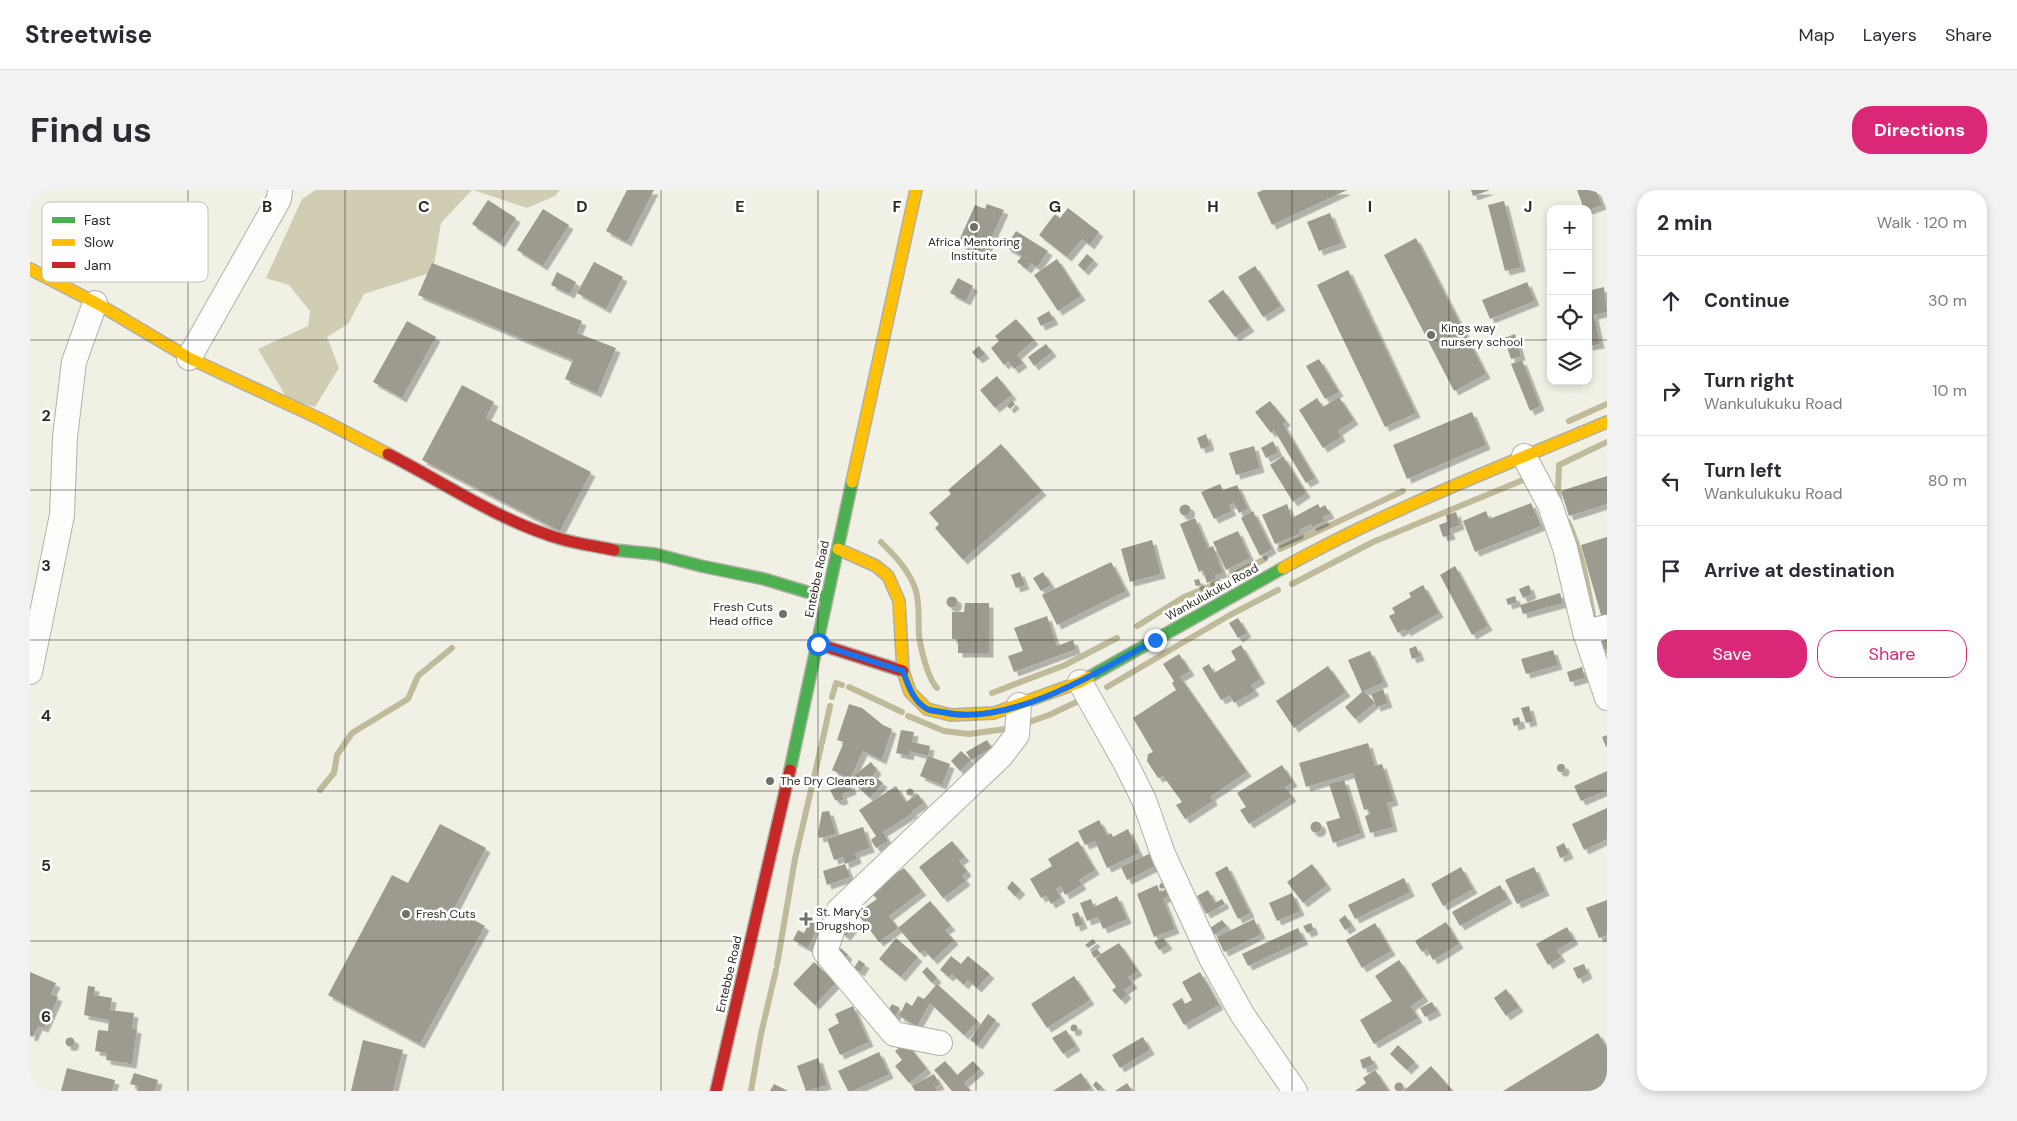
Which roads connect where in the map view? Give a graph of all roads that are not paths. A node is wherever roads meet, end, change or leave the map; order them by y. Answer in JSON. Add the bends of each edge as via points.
{"nodes":[{"id":1,"x":280,"y":190,"type":"edge"},
{"id":2,"x":916,"y":190,"type":"edge"},
{"id":3,"x":30,"y":269,"type":"edge"},
{"id":4,"x":42,"y":275,"type":"edge"},
{"id":5,"x":55,"y":282,"type":"edge"},
{"id":6,"x":95,"y":303,"type":"junction"},
{"id":7,"x":189,"y":358,"type":"junction"},
{"id":8,"x":1607,"y":422,"type":"edge"},
{"id":9,"x":1524,"y":456,"type":"junction"},
{"id":10,"x":838,"y":549,"type":"junction"},
{"id":11,"x":827,"y":598,"type":"junction"},
{"id":12,"x":1596,"y":630,"type":"edge"},
{"id":13,"x":818,"y":644,"type":"junction"},
{"id":14,"x":903,"y":671,"type":"junction"},
{"id":15,"x":30,"y":672,"type":"edge"},
{"id":16,"x":1080,"y":682,"type":"junction"},
{"id":17,"x":1607,"y":698,"type":"edge"},
{"id":18,"x":1019,"y":705,"type":"junction"},
{"id":19,"x":940,"y":1043,"type":"dead end"},
{"id":20,"x":716,"y":1091,"type":"edge"},
{"id":21,"x":1295,"y":1091,"type":"edge"}],
"edges":[{"from":1,"to":7,"type":"street","via":[[279,199]]},
{"from":2,"to":10,"type":"main road","name":"Entebbe Road"},
{"from":3,"to":4,"type":"main road"},
{"from":5,"to":6,"type":"main road"},
{"from":6,"to":7,"type":"main road"},
{"from":6,"to":15,"type":"street","via":[[74,362],[65,437],[62,515]]},
{"from":7,"to":11,"type":"main road","via":[[320,419],[494,512],[561,539],[625,552],[655,554],[764,579]]},
{"from":8,"to":9,"type":"main road","name":"Wankulukuku Road"},
{"from":9,"to":12,"type":"street","via":[[1550,505]]},
{"from":9,"to":16,"type":"main road","name":"Wankulukuku Road","via":[[1325,545]]},
{"from":10,"to":11,"type":"main road","name":"Entebbe Road"},
{"from":10,"to":14,"type":"main road","name":"Wankulukuku Road","via":[[876,566],[888,576],[899,601]]},
{"from":11,"to":13,"type":"main road","name":"Entebbe Road"},
{"from":12,"to":17,"type":"street"},
{"from":13,"to":14,"type":"main road"},
{"from":13,"to":20,"type":"main road","name":"Entebbe Road"},
{"from":14,"to":18,"type":"main road","name":"Wankulukuku Road","via":[[910,692],[927,709],[951,715],[970,715]]},
{"from":16,"to":18,"type":"main road","name":"Wankulukuku Road"},
{"from":16,"to":21,"type":"street","via":[[1144,800],[1163,854],[1211,958],[1242,1014]]},
{"from":18,"to":19,"type":"street","via":[[1017,734],[1001,756],[839,910],[825,952],[894,1034]]}]}
